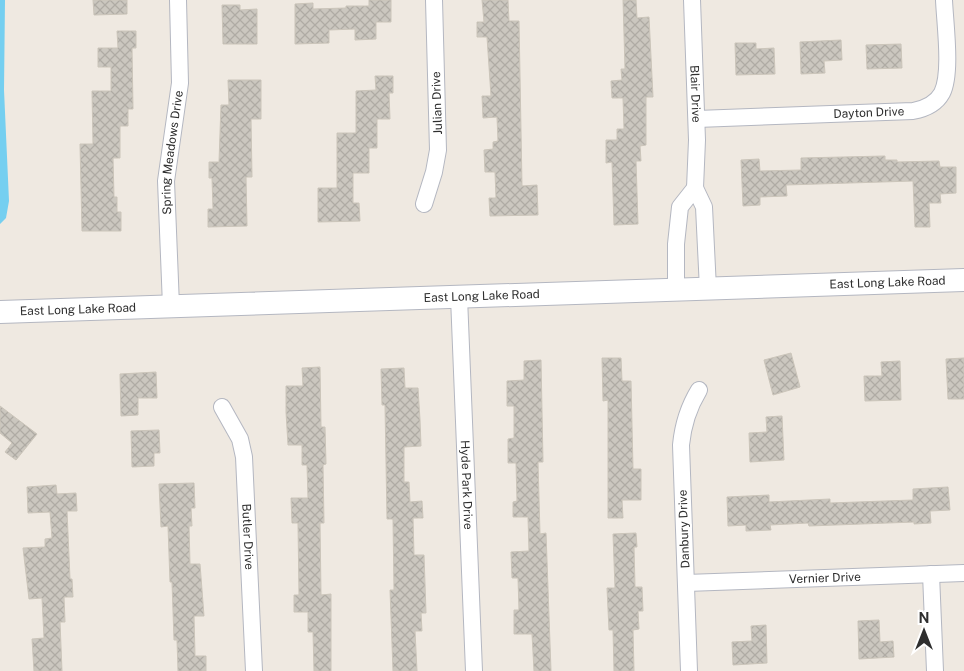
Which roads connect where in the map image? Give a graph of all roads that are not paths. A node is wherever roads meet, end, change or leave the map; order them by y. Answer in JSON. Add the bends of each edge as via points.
{"nodes":[{"id":1,"x":178,"y":0,"type":"edge"},
{"id":2,"x":434,"y":0,"type":"edge"},
{"id":3,"x":692,"y":0,"type":"edge"},
{"id":4,"x":944,"y":0,"type":"edge"},
{"id":5,"x":696,"y":120,"type":"junction"},
{"id":6,"x":695,"y":188,"type":"junction"},
{"id":7,"x":424,"y":204,"type":"dead end"},
{"id":8,"x":964,"y":280,"type":"edge"},
{"id":9,"x":708,"y":288,"type":"junction"},
{"id":10,"x":676,"y":290,"type":"junction"},
{"id":11,"x":459,"y":297,"type":"junction"},
{"id":12,"x":171,"y":306,"type":"junction"},
{"id":13,"x":0,"y":312,"type":"edge"},
{"id":14,"x":699,"y":390,"type":"dead end"},
{"id":15,"x":222,"y":407,"type":"dead end"},
{"id":16,"x":964,"y":573,"type":"edge"},
{"id":17,"x":932,"y":574,"type":"junction"},
{"id":18,"x":686,"y":583,"type":"junction"},
{"id":19,"x":254,"y":671,"type":"edge"},
{"id":20,"x":474,"y":671,"type":"edge"},
{"id":21,"x":689,"y":671,"type":"edge"},
{"id":22,"x":935,"y":671,"type":"edge"}],
"edges":[{"from":1,"to":12,"type":"street","name":"Spring Meadows Drive","via":[[180,83],[166,181]]},
{"from":2,"to":7,"type":"street","name":"Julian Drive","via":[[438,150]]},
{"from":3,"to":5,"type":"street","name":"Blair Drive"},
{"from":4,"to":5,"type":"street","name":"Dayton Drive","via":[[946,79],[942,93],[928,106],[913,111]]},
{"from":5,"to":6,"type":"street","name":"Blair Drive"},
{"from":6,"to":9,"type":"street","name":"Blair Drive","via":[[704,206]]},
{"from":6,"to":10,"type":"street","via":[[680,206]]},
{"from":8,"to":9,"type":"main road","name":"East Long Lake Road"},
{"from":9,"to":10,"type":"main road","name":"East Long Lake Road"},
{"from":10,"to":11,"type":"main road","name":"East Long Lake Road"},
{"from":11,"to":12,"type":"main road","name":"East Long Lake Road"},
{"from":11,"to":20,"type":"street","name":"Hyde Park Drive"},
{"from":12,"to":13,"type":"main road","name":"East Long Lake Road"},
{"from":14,"to":18,"type":"street","name":"Danbury Drive","via":[[689,406],[681,445]]},
{"from":15,"to":19,"type":"street","name":"Butler Drive","via":[[240,439],[244,457]]},
{"from":16,"to":17,"type":"street","name":"Vernier Drive"},
{"from":17,"to":18,"type":"street","name":"Vernier Drive"},
{"from":17,"to":22,"type":"street"},
{"from":18,"to":21,"type":"street","name":"Danbury Drive"}]}
